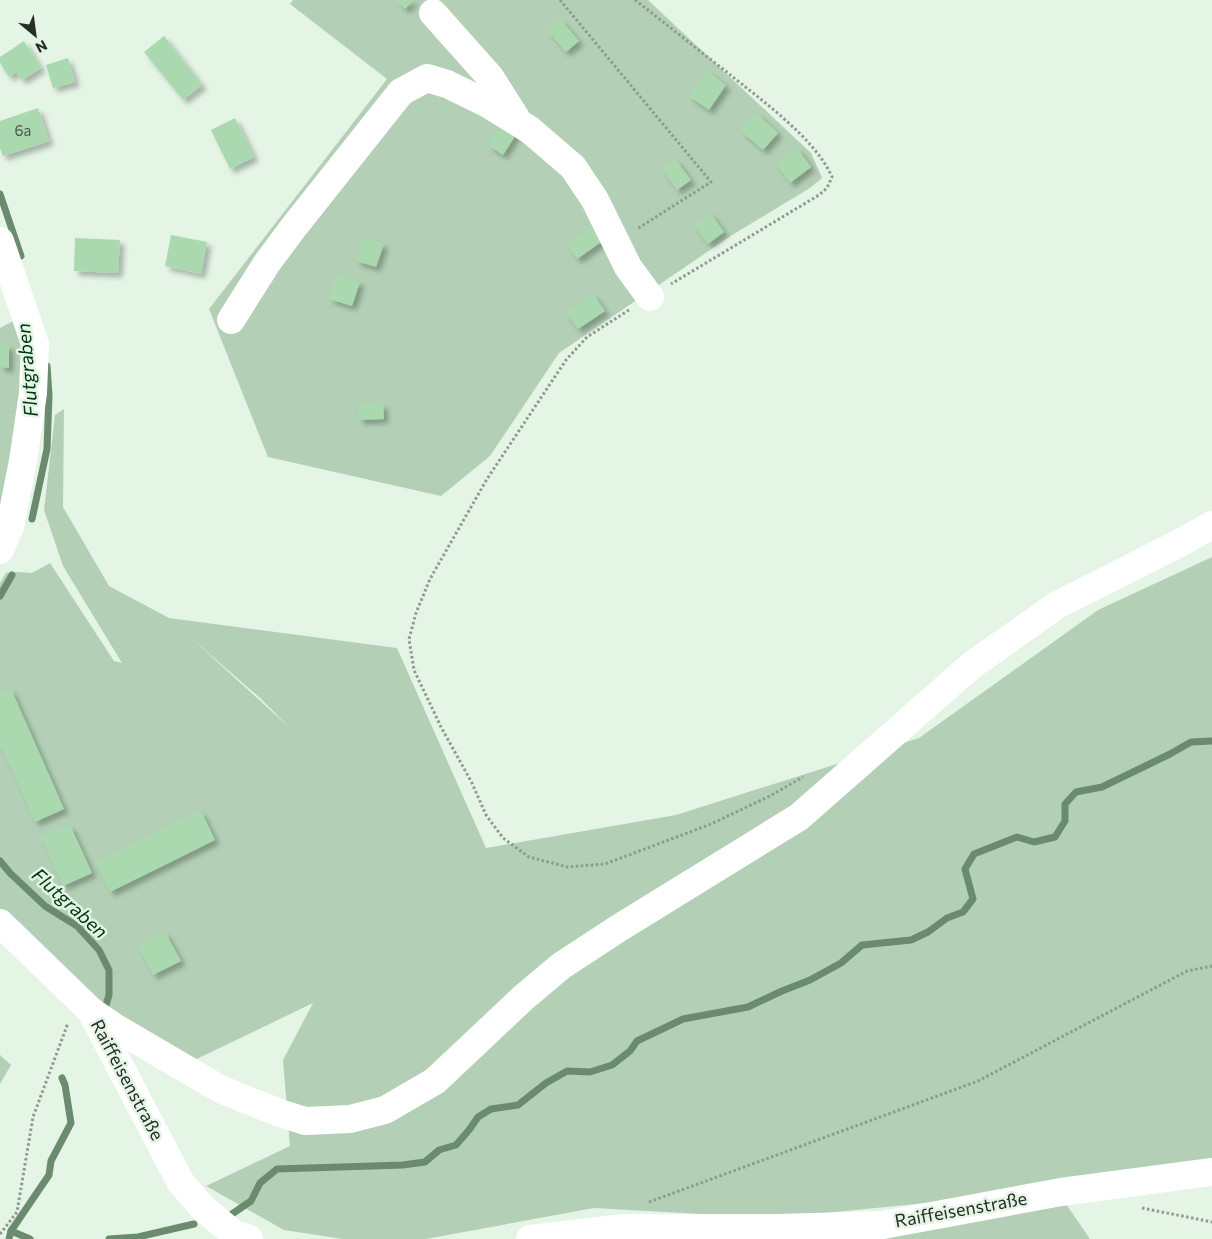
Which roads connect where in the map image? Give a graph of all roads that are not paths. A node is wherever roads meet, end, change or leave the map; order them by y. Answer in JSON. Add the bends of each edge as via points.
{"nodes":[{"id":1,"x":433,"y":13,"type":"dead end"},
{"id":2,"x":520,"y":124,"type":"junction"},
{"id":3,"x":0,"y":241,"type":"edge"},
{"id":4,"x":650,"y":297,"type":"road end"},
{"id":5,"x":231,"y":320,"type":"dead end"},
{"id":6,"x":1212,"y":525,"type":"edge"},
{"id":7,"x":0,"y":550,"type":"edge"},
{"id":8,"x":0,"y":923,"type":"edge"},
{"id":9,"x":84,"y":1005,"type":"junction"},
{"id":10,"x":1212,"y":1172,"type":"edge"},
{"id":11,"x":248,"y":1239,"type":"edge"},
{"id":12,"x":530,"y":1239,"type":"edge"}],
"edges":[{"from":1,"to":2,"type":"street","via":[[490,78]]},
{"from":2,"to":4,"type":"street","via":[[573,167],[595,200],[628,267]]},
{"from":2,"to":5,"type":"street","via":[[488,104],[434,80],[426,78],[401,92],[293,228]]},
{"from":3,"to":7,"type":"street","via":[[34,344],[34,394],[23,461],[10,527]]},
{"from":6,"to":9,"type":"street","via":[[1057,605],[972,665],[799,817],[561,966],[435,1081],[385,1110],[350,1119],[305,1121],[277,1112],[220,1089],[116,1028]]},
{"from":8,"to":9,"type":"street","name":"Raiffeisenstraße"},
{"from":9,"to":11,"type":"street","name":"Raiffeisenstraße","via":[[181,1182],[211,1215],[233,1233]]},
{"from":10,"to":12,"type":"street","name":"Raiffeisenstraße","via":[[1061,1192],[883,1225],[624,1228]]}]}
